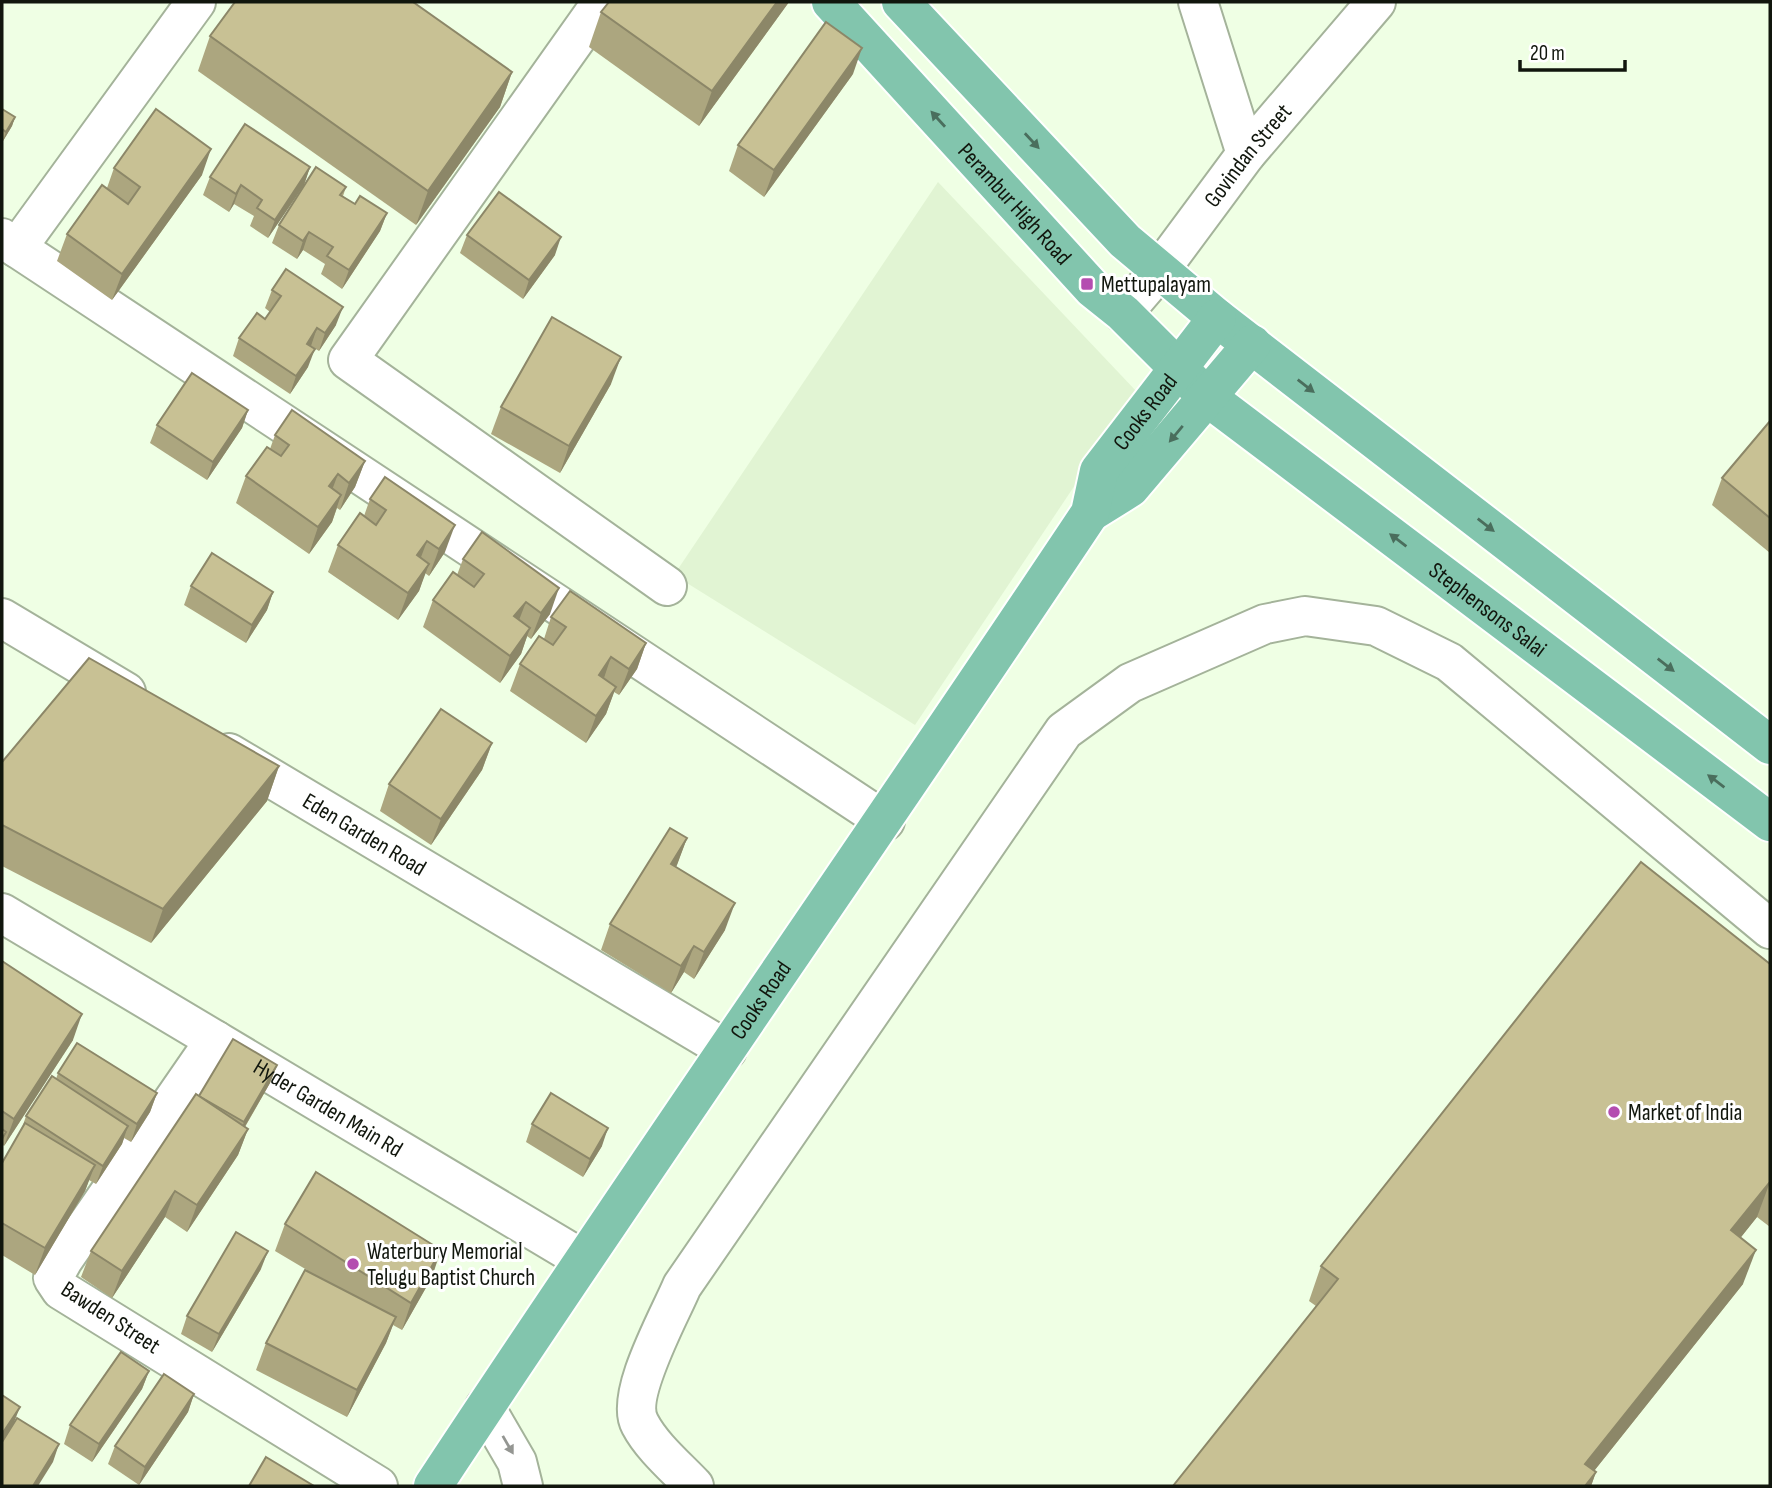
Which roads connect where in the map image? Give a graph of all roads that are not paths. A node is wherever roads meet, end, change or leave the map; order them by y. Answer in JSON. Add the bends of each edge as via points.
{"nodes":[{"id":1,"x":196,"y":2,"type":"edge"},
{"id":2,"x":602,"y":2,"type":"edge"},
{"id":3,"x":831,"y":2,"type":"edge"},
{"id":4,"x":901,"y":2,"type":"edge"},
{"id":5,"x":1198,"y":2,"type":"edge"},
{"id":6,"x":1360,"y":10,"type":"edge"},
{"id":7,"x":1246,"y":154,"type":"junction"},
{"id":8,"x":9,"y":243,"type":"edge"},
{"id":9,"x":1160,"y":270,"type":"junction"},
{"id":10,"x":1123,"y":313,"type":"junction"},
{"id":11,"x":1217,"y":318,"type":"junction"},
{"id":12,"x":1252,"y":344,"type":"junction"},
{"id":13,"x":1178,"y":369,"type":"junction"},
{"id":14,"x":1207,"y":397,"type":"junction"},
{"id":15,"x":1090,"y":513,"type":"junction"},
{"id":16,"x":667,"y":586,"type":"dead end"},
{"id":17,"x":2,"y":618,"type":"edge"},
{"id":18,"x":156,"y":710,"type":"edge"},
{"id":19,"x":204,"y":738,"type":"edge"},
{"id":20,"x":1770,"y":745,"type":"edge"},
{"id":21,"x":885,"y":821,"type":"junction"},
{"id":22,"x":1770,"y":822,"type":"edge"},
{"id":23,"x":2,"y":913,"type":"edge"},
{"id":24,"x":1770,"y":929,"type":"edge"},
{"id":25,"x":215,"y":1040,"type":"junction"},
{"id":26,"x":727,"y":1050,"type":"junction"},
{"id":27,"x":582,"y":1259,"type":"junction"},
{"id":28,"x":485,"y":1406,"type":"junction"},
{"id":29,"x":378,"y":1486,"type":"edge"},
{"id":30,"x":433,"y":1486,"type":"edge"},
{"id":31,"x":523,"y":1486,"type":"edge"},
{"id":32,"x":694,"y":1486,"type":"edge"}],
"edges":[{"from":1,"to":8,"type":"street"},
{"from":2,"to":16,"type":"street","via":[[348,360]]},
{"from":10,"to":3,"type":"main road","name":"Perambur High Road","one_way":true,"via":[[1094,289]]},
{"from":4,"to":9,"type":"main road","one_way":true,"via":[[1125,241]]},
{"from":5,"to":7,"type":"street"},
{"from":6,"to":7,"type":"street","name":"Govindan Street"},
{"from":7,"to":9,"type":"street","name":"Govindan Street"},
{"from":8,"to":21,"type":"street"},
{"from":9,"to":10,"type":"street","name":"Govindan Street"},
{"from":9,"to":11,"type":"main road"},
{"from":10,"to":13,"type":"main road","name":"Perambur High Road"},
{"from":11,"to":12,"type":"main road"},
{"from":11,"to":13,"type":"main road","name":"Cooks Road"},
{"from":12,"to":14,"type":"main road","name":"Cooks Road"},
{"from":12,"to":20,"type":"main road","one_way":true},
{"from":13,"to":14,"type":"main road","name":"Perambur High Road"},
{"from":13,"to":15,"type":"main road","name":"Cooks Road","via":[[1099,471]]},
{"from":14,"to":15,"type":"main road","name":"Cooks Road","one_way":true,"via":[[1130,488]]},
{"from":22,"to":14,"type":"main road","name":"Stephensons Salai","one_way":true},
{"from":15,"to":21,"type":"main road","name":"Cooks Road"},
{"from":17,"to":18,"type":"street"},
{"from":19,"to":26,"type":"street","name":"Eden Garden Road"},
{"from":21,"to":26,"type":"main road","name":"Cooks Road"},
{"from":23,"to":25,"type":"street","name":"Hyder Garden Main Rd"},
{"from":24,"to":32,"type":"street","via":[[1449,662],[1376,626],[1305,617],[1265,624],[1130,683],[1064,731],[682,1286],[636,1401],[639,1423]]},
{"from":25,"to":27,"type":"street","name":"Hyder Garden Main Rd"},
{"from":25,"to":29,"type":"street","name":"Bawden Street","via":[[53,1278],[61,1290]]},
{"from":26,"to":27,"type":"main road","name":"Cooks Road"},
{"from":27,"to":28,"type":"main road","name":"Cooks Road"},
{"from":28,"to":30,"type":"main road","name":"Cooks Road"},
{"from":28,"to":31,"type":"street","one_way":true,"via":[[517,1462]]}]}
